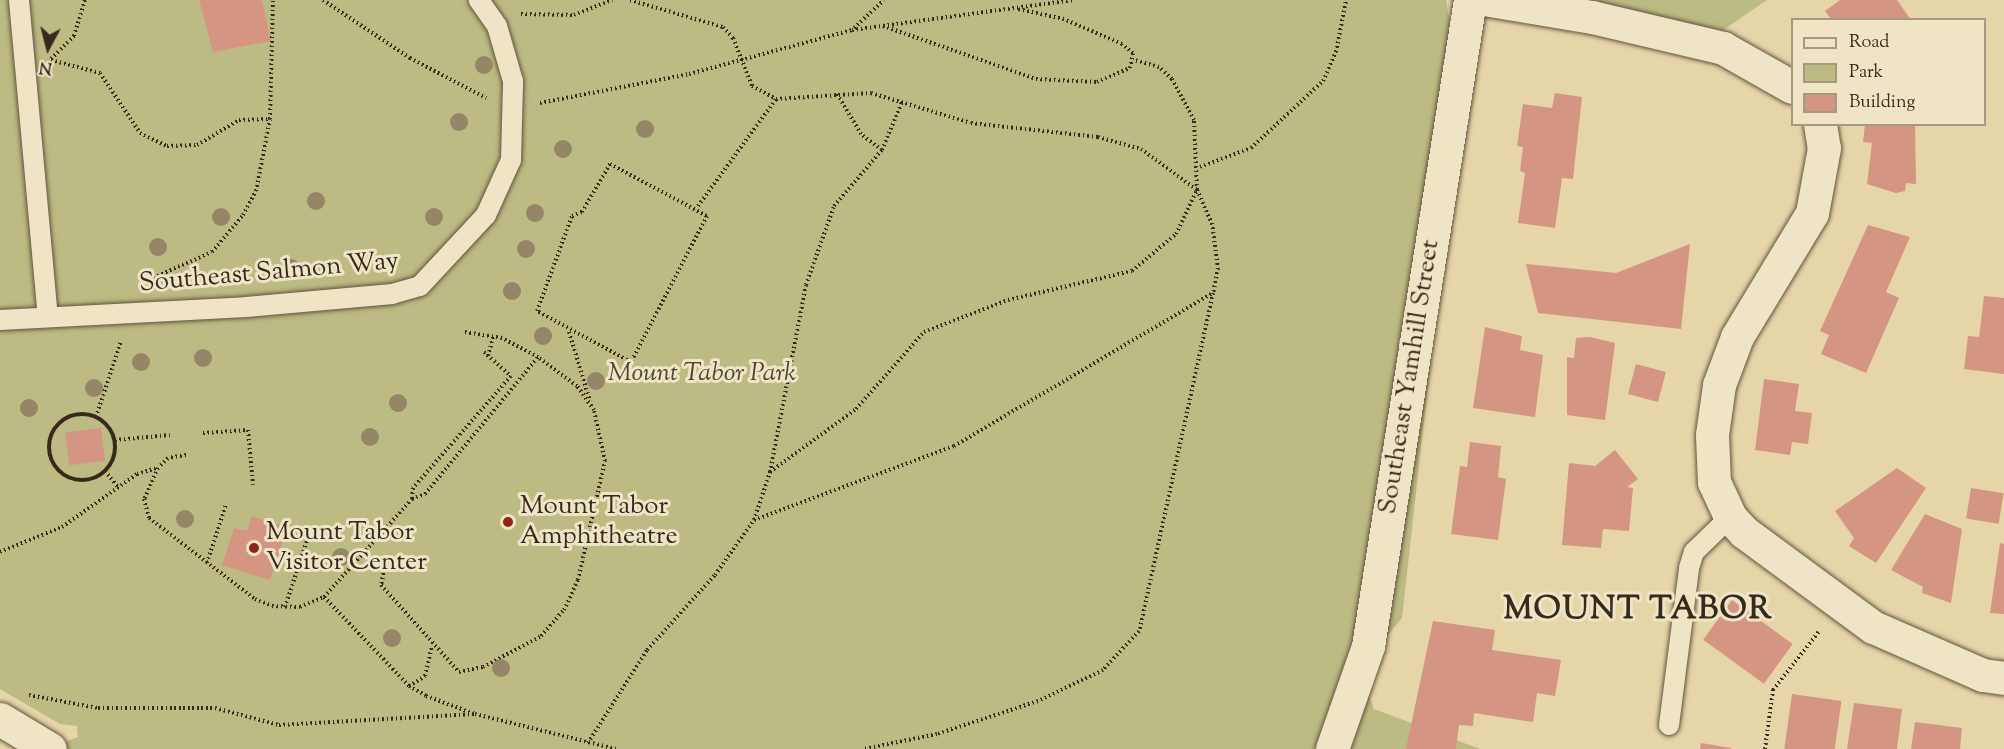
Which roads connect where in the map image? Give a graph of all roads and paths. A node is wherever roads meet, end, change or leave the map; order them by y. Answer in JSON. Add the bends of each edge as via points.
{"nodes":[{"id":1,"x":19,"y":0,"type":"edge"},
{"id":2,"x":85,"y":0,"type":"edge"},
{"id":3,"x":273,"y":0,"type":"edge"},
{"id":4,"x":323,"y":0,"type":"edge"},
{"id":5,"x":479,"y":0,"type":"edge"},
{"id":6,"x":612,"y":0,"type":"edge"},
{"id":7,"x":630,"y":0,"type":"edge"},
{"id":8,"x":884,"y":0,"type":"edge"},
{"id":9,"x":1074,"y":0,"type":"edge"},
{"id":10,"x":1346,"y":0,"type":"edge"},
{"id":11,"x":1470,"y":0,"type":"edge"},
{"id":12,"x":1490,"y":0,"type":"edge"},
{"id":13,"x":1012,"y":8,"type":"junction"},
{"id":14,"x":882,"y":25,"type":"junction"},
{"id":15,"x":498,"y":26,"type":"junction"},
{"id":16,"x":852,"y":30,"type":"junction"},
{"id":17,"x":741,"y":58,"type":"junction"},
{"id":18,"x":1134,"y":60,"type":"junction"},
{"id":19,"x":1791,"y":86,"type":"edge"},
{"id":20,"x":836,"y":92,"type":"junction"},
{"id":21,"x":776,"y":99,"type":"junction"},
{"id":22,"x":902,"y":102,"type":"junction"},
{"id":23,"x":516,"y":107,"type":"junction"},
{"id":24,"x":270,"y":120,"type":"junction"},
{"id":25,"x":1820,"y":126,"type":"edge"},
{"id":26,"x":882,"y":150,"type":"junction"},
{"id":27,"x":1200,"y":167,"type":"junction"},
{"id":28,"x":1197,"y":190,"type":"junction"},
{"id":29,"x":698,"y":206,"type":"junction"},
{"id":30,"x":134,"y":285,"type":"dead end"},
{"id":31,"x":1213,"y":293,"type":"junction"},
{"id":32,"x":48,"y":316,"type":"junction"},
{"id":33,"x":0,"y":320,"type":"edge"},
{"id":34,"x":464,"y":332,"type":"dead end"},
{"id":35,"x":569,"y":332,"type":"junction"},
{"id":36,"x":493,"y":337,"type":"junction"},
{"id":37,"x":121,"y":340,"type":"dead end"},
{"id":38,"x":484,"y":352,"type":"dead end"},
{"id":39,"x":488,"y":357,"type":"junction"},
{"id":40,"x":538,"y":357,"type":"junction"},
{"id":41,"x":591,"y":405,"type":"junction"},
{"id":42,"x":96,"y":417,"type":"junction"},
{"id":43,"x":203,"y":433,"type":"dead end"},
{"id":44,"x":170,"y":435,"type":"dead end"},
{"id":45,"x":115,"y":440,"type":"junction"},
{"id":46,"x":186,"y":455,"type":"dead end"},
{"id":47,"x":158,"y":468,"type":"junction"},
{"id":48,"x":105,"y":471,"type":"junction"},
{"id":49,"x":770,"y":472,"type":"junction"},
{"id":50,"x":253,"y":485,"type":"dead end"},
{"id":51,"x":119,"y":488,"type":"junction"},
{"id":52,"x":412,"y":500,"type":"junction"},
{"id":53,"x":226,"y":504,"type":"dead end"},
{"id":54,"x":1730,"y":517,"type":"junction"},
{"id":55,"x":754,"y":520,"type":"junction"},
{"id":56,"x":310,"y":531,"type":"dead end"},
{"id":57,"x":0,"y":552,"type":"edge"},
{"id":58,"x":386,"y":560,"type":"dead end"},
{"id":59,"x":207,"y":564,"type":"junction"},
{"id":60,"x":324,"y":597,"type":"junction"},
{"id":61,"x":1841,"y":603,"type":"junction"},
{"id":62,"x":285,"y":608,"type":"junction"},
{"id":63,"x":432,"y":646,"type":"junction"},
{"id":64,"x":453,"y":664,"type":"dead end"},
{"id":65,"x":452,"y":669,"type":"junction"},
{"id":66,"x":2004,"y":678,"type":"edge"},
{"id":67,"x":409,"y":686,"type":"junction"},
{"id":68,"x":22,"y":694,"type":"dead end"},
{"id":69,"x":475,"y":714,"type":"junction"},
{"id":70,"x":0,"y":719,"type":"edge"},
{"id":71,"x":1669,"y":725,"type":"dead end"},
{"id":72,"x":588,"y":743,"type":"junction"},
{"id":73,"x":50,"y":749,"type":"edge"},
{"id":74,"x":616,"y":749,"type":"edge"},
{"id":75,"x":863,"y":749,"type":"edge"},
{"id":76,"x":1332,"y":749,"type":"edge"},
{"id":77,"x":1765,"y":749,"type":"edge"}],
"edges":[{"from":1,"to":32,"type":"lane"},
{"from":2,"to":24,"type":"path","via":[[74,36],[50,60],[100,73],[128,118],[148,139],[186,146],[239,120]]},
{"from":3,"to":24,"type":"path"},
{"from":4,"to":23,"type":"path","via":[[461,87]]},
{"from":5,"to":15,"type":"lane","name":"Southeast Salmon Way"},
{"from":6,"to":15,"type":"path","via":[[574,15],[525,12]]},
{"from":7,"to":17,"type":"path","via":[[723,27]]},
{"from":8,"to":16,"type":"path"},
{"from":9,"to":13,"type":"path"},
{"from":10,"to":27,"type":"path","via":[[1336,52],[1323,81],[1251,148]]},
{"from":11,"to":76,"type":"street","name":"Southeast Yamhill Street","via":[[1368,646]]},
{"from":12,"to":19,"type":"street","via":[[1592,16],[1723,48]]},
{"from":13,"to":14,"type":"path"},
{"from":13,"to":18,"type":"path","via":[[1090,29],[1122,44]]},
{"from":14,"to":16,"type":"path"},
{"from":14,"to":18,"type":"path","via":[[1036,79],[1097,82],[1130,68]]},
{"from":15,"to":23,"type":"lane","name":"Southeast Salmon Way"},
{"from":16,"to":17,"type":"path"},
{"from":17,"to":21,"type":"path","via":[[752,86]]},
{"from":17,"to":23,"type":"path","via":[[689,74]]},
{"from":18,"to":27,"type":"path","via":[[1159,67],[1173,79],[1194,120]]},
{"from":20,"to":21,"type":"path"},
{"from":20,"to":22,"type":"path","via":[[871,93]]},
{"from":20,"to":26,"type":"path","via":[[861,134]]},
{"from":21,"to":29,"type":"path"},
{"from":22,"to":26,"type":"path"},
{"from":22,"to":28,"type":"path","via":[[970,123],[1120,142],[1162,161]]},
{"from":23,"to":32,"type":"lane","name":"Southeast Salmon Way","via":[[511,160],[486,215],[420,286],[392,294],[246,308]]},
{"from":24,"to":30,"type":"path","via":[[256,190],[230,234],[193,265]]},
{"from":25,"to":54,"type":"street","via":[[1824,148],[1812,213],[1737,337],[1719,385],[1711,457],[1714,482]]},
{"from":26,"to":49,"type":"path","via":[[834,206],[806,285]]},
{"from":27,"to":28,"type":"path"},
{"from":28,"to":31,"type":"path","via":[[1217,243]]},
{"from":28,"to":49,"type":"path","via":[[1176,234],[1144,264],[1120,275],[1008,300],[924,332],[856,409]]},
{"from":29,"to":35,"type":"path","via":[[707,219],[638,357],[622,360]]},
{"from":29,"to":35,"type":"path","via":[[619,166],[604,166],[582,212],[572,216],[537,309],[539,316]]},
{"from":31,"to":55,"type":"path","via":[[954,446]]},
{"from":31,"to":75,"type":"path","via":[[1145,617],[1128,646],[1103,670],[1038,701],[937,734]]},
{"from":32,"to":33,"type":"lane","name":"Southeast Salmon Way"},
{"from":34,"to":36,"type":"path"},
{"from":35,"to":41,"type":"path"},
{"from":36,"to":39,"type":"path"},
{"from":36,"to":40,"type":"path"},
{"from":37,"to":42,"type":"path"},
{"from":38,"to":39,"type":"path"},
{"from":39,"to":52,"type":"path","via":[[511,376],[413,488]]},
{"from":40,"to":41,"type":"path","via":[[577,386]]},
{"from":40,"to":52,"type":"path","via":[[425,494]]},
{"from":41,"to":65,"type":"path","via":[[605,461],[578,580],[555,623],[470,673]]},
{"from":42,"to":45,"type":"path"},
{"from":42,"to":48,"type":"path","via":[[64,419],[49,447],[65,474],[85,479]]},
{"from":43,"to":50,"type":"path","via":[[248,430]]},
{"from":44,"to":45,"type":"path"},
{"from":45,"to":48,"type":"path"},
{"from":46,"to":47,"type":"path","via":[[168,458]]},
{"from":47,"to":51,"type":"path","via":[[143,471]]},
{"from":47,"to":59,"type":"path","via":[[144,499],[146,513]]},
{"from":48,"to":51,"type":"path"},
{"from":49,"to":55,"type":"path"},
{"from":51,"to":57,"type":"path","via":[[62,527]]},
{"from":52,"to":60,"type":"path"},
{"from":53,"to":59,"type":"path"},
{"from":54,"to":61,"type":"street"},
{"from":54,"to":71,"type":"lane","via":[[1694,552],[1689,568]]},
{"from":55,"to":72,"type":"path","via":[[715,575],[647,650]]},
{"from":56,"to":62,"type":"path"},
{"from":58,"to":63,"type":"path","via":[[381,585]]},
{"from":59,"to":62,"type":"path","via":[[255,599]]},
{"from":60,"to":62,"type":"path"},
{"from":60,"to":67,"type":"path"},
{"from":61,"to":66,"type":"street","via":[[1873,627],[1983,675]]},
{"from":61,"to":77,"type":"path","via":[[1773,690]]},
{"from":63,"to":65,"type":"path"},
{"from":63,"to":67,"type":"path","via":[[425,676]]},
{"from":64,"to":65,"type":"path"},
{"from":67,"to":69,"type":"path"},
{"from":68,"to":69,"type":"path","via":[[98,708],[215,708],[279,725]]},
{"from":69,"to":72,"type":"path"},
{"from":70,"to":73,"type":"street"},
{"from":72,"to":74,"type":"path"}]}
